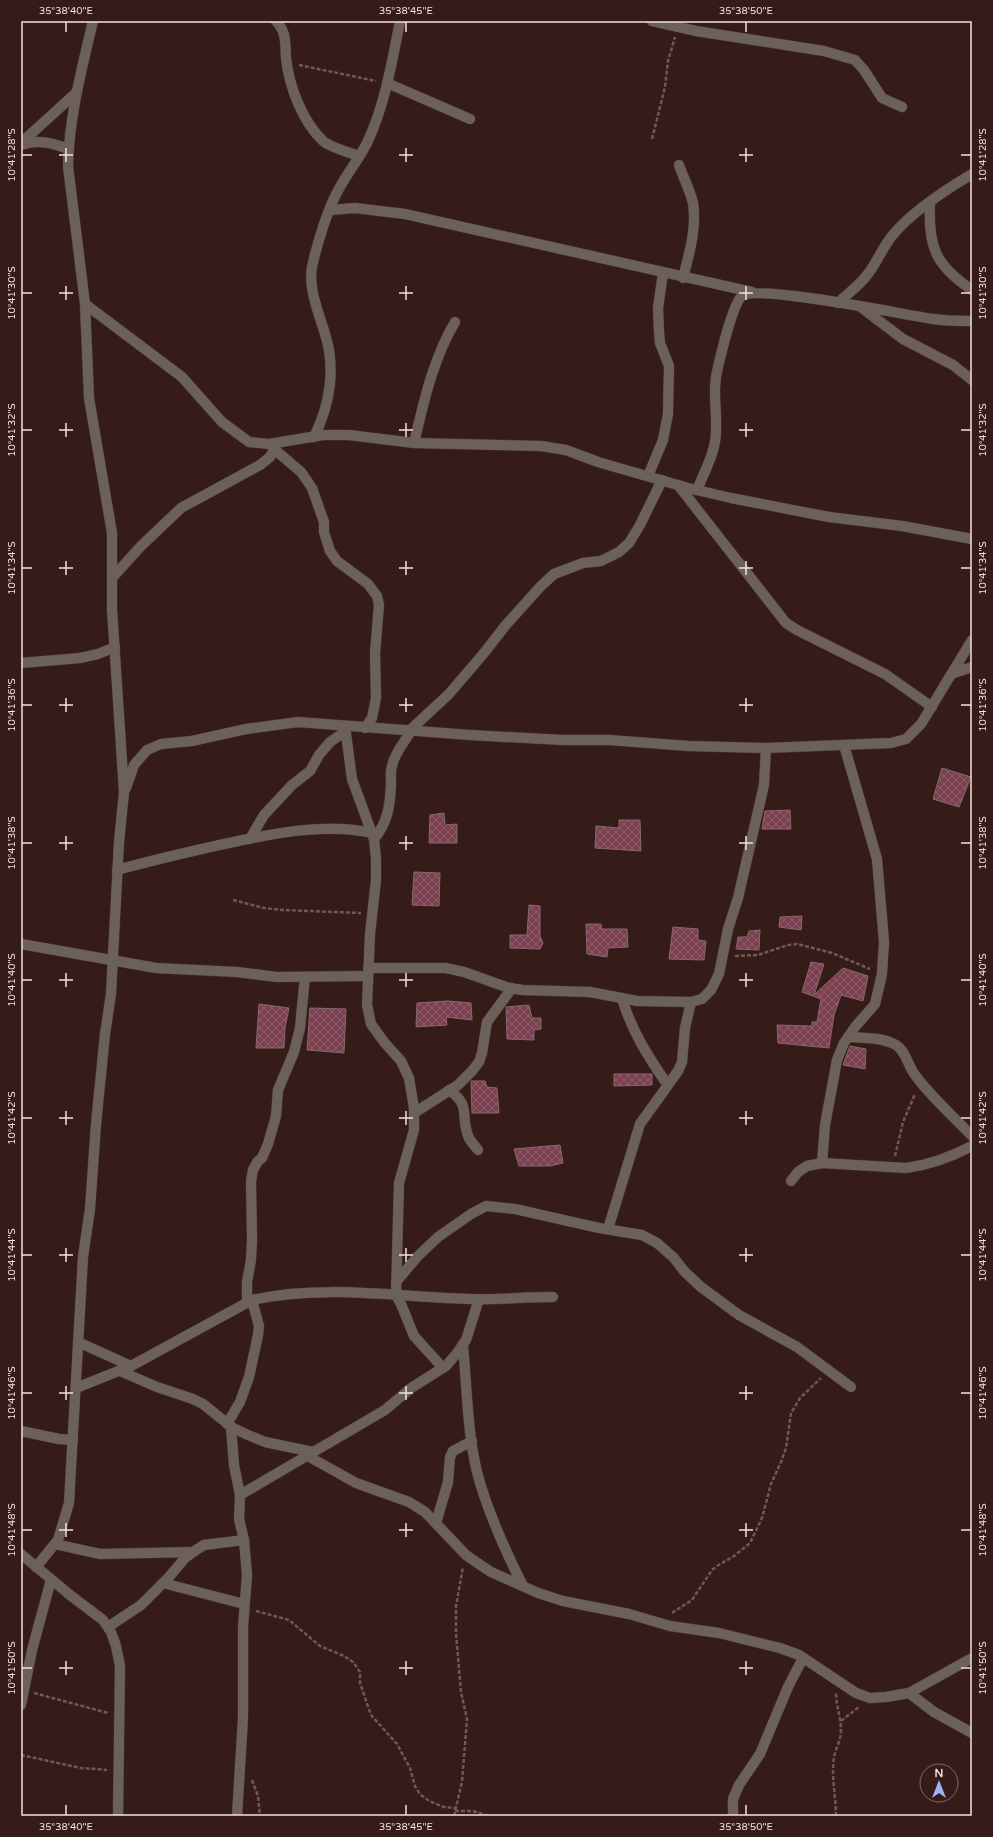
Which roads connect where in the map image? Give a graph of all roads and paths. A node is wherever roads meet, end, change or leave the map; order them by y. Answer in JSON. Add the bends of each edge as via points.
{"nodes":[{"id":1,"x":93,"y":21,"type":"edge"},
{"id":2,"x":276,"y":21,"type":"edge"},
{"id":3,"x":400,"y":21,"type":"edge"},
{"id":4,"x":652,"y":21,"type":"edge"},
{"id":5,"x":677,"y":27,"type":"junction"},
{"id":6,"x":287,"y":63,"type":"junction"},
{"id":7,"x":387,"y":83,"type":"junction"},
{"id":8,"x":77,"y":92,"type":"junction"},
{"id":9,"x":902,"y":107,"type":"dead end"},
{"id":10,"x":470,"y":119,"type":"dead end"},
{"id":11,"x":652,"y":140,"type":"dead end"},
{"id":12,"x":21,"y":144,"type":"edge"},
{"id":13,"x":69,"y":149,"type":"junction"},
{"id":14,"x":359,"y":156,"type":"junction"},
{"id":15,"x":679,"y":165,"type":"dead end"},
{"id":16,"x":972,"y":174,"type":"edge"},
{"id":17,"x":930,"y":203,"type":"junction"},
{"id":18,"x":330,"y":210,"type":"junction"},
{"id":19,"x":663,"y":273,"type":"junction"},
{"id":20,"x":683,"y":278,"type":"junction"},
{"id":21,"x":972,"y":290,"type":"edge"},
{"id":22,"x":752,"y":292,"type":"junction"},
{"id":23,"x":838,"y":303,"type":"junction"},
{"id":24,"x":85,"y":304,"type":"junction"},
{"id":25,"x":860,"y":307,"type":"junction"},
{"id":26,"x":972,"y":321,"type":"edge"},
{"id":27,"x":455,"y":322,"type":"dead end"},
{"id":28,"x":972,"y":380,"type":"edge"},
{"id":29,"x":314,"y":436,"type":"junction"},
{"id":30,"x":414,"y":443,"type":"junction"},
{"id":31,"x":276,"y":446,"type":"junction"},
{"id":32,"x":648,"y":476,"type":"junction"},
{"id":33,"x":662,"y":480,"type":"junction"},
{"id":34,"x":678,"y":485,"type":"junction"},
{"id":35,"x":697,"y":490,"type":"junction"},
{"id":36,"x":972,"y":539,"type":"edge"},
{"id":37,"x":113,"y":577,"type":"junction"},
{"id":38,"x":972,"y":640,"type":"edge"},
{"id":39,"x":115,"y":647,"type":"junction"},
{"id":40,"x":21,"y":662,"type":"edge"},
{"id":41,"x":972,"y":666,"type":"edge"},
{"id":42,"x":954,"y":673,"type":"junction"},
{"id":43,"x":932,"y":707,"type":"junction"},
{"id":44,"x":365,"y":728,"type":"junction"},
{"id":45,"x":345,"y":729,"type":"junction"},
{"id":46,"x":410,"y":731,"type":"junction"},
{"id":47,"x":844,"y":745,"type":"junction"},
{"id":48,"x":766,"y":748,"type":"junction"},
{"id":49,"x":124,"y":792,"type":"junction"},
{"id":50,"x":373,"y":836,"type":"junction"},
{"id":51,"x":250,"y":839,"type":"junction"},
{"id":52,"x":117,"y":870,"type":"junction"},
{"id":53,"x":233,"y":900,"type":"dead end"},
{"id":54,"x":372,"y":914,"type":"junction"},
{"id":55,"x":21,"y":944,"type":"edge"},
{"id":56,"x":723,"y":957,"type":"junction"},
{"id":57,"x":112,"y":960,"type":"junction"},
{"id":58,"x":368,"y":972,"type":"junction"},
{"id":59,"x":882,"y":974,"type":"junction"},
{"id":60,"x":305,"y":977,"type":"junction"},
{"id":61,"x":512,"y":988,"type":"junction"},
{"id":62,"x":622,"y":998,"type":"junction"},
{"id":63,"x":690,"y":1002,"type":"junction"},
{"id":64,"x":848,"y":1037,"type":"junction"},
{"id":65,"x":921,"y":1083,"type":"junction"},
{"id":66,"x":667,"y":1084,"type":"junction"},
{"id":67,"x":449,"y":1090,"type":"junction"},
{"id":68,"x":414,"y":1113,"type":"junction"},
{"id":69,"x":972,"y":1136,"type":"edge"},
{"id":70,"x":972,"y":1146,"type":"edge"},
{"id":71,"x":478,"y":1150,"type":"dead end"},
{"id":72,"x":822,"y":1163,"type":"junction"},
{"id":73,"x":893,"y":1167,"type":"junction"},
{"id":74,"x":791,"y":1181,"type":"dead end"},
{"id":75,"x":608,"y":1229,"type":"junction"},
{"id":76,"x":396,"y":1282,"type":"junction"},
{"id":77,"x":396,"y":1295,"type":"junction"},
{"id":78,"x":553,"y":1297,"type":"dead end"},
{"id":79,"x":480,"y":1299,"type":"junction"},
{"id":80,"x":249,"y":1301,"type":"junction"},
{"id":81,"x":78,"y":1342,"type":"junction"},
{"id":82,"x":463,"y":1345,"type":"junction"},
{"id":83,"x":131,"y":1366,"type":"junction"},
{"id":84,"x":443,"y":1368,"type":"junction"},
{"id":85,"x":120,"y":1371,"type":"junction"},
{"id":86,"x":829,"y":1371,"type":"junction"},
{"id":87,"x":851,"y":1387,"type":"dead end"},
{"id":88,"x":76,"y":1388,"type":"junction"},
{"id":89,"x":229,"y":1425,"type":"junction"},
{"id":90,"x":21,"y":1431,"type":"edge"},
{"id":91,"x":73,"y":1440,"type":"junction"},
{"id":92,"x":472,"y":1441,"type":"junction"},
{"id":93,"x":310,"y":1453,"type":"junction"},
{"id":94,"x":240,"y":1495,"type":"junction"},
{"id":95,"x":436,"y":1523,"type":"junction"},
{"id":96,"x":244,"y":1540,"type":"junction"},
{"id":97,"x":55,"y":1544,"type":"junction"},
{"id":98,"x":193,"y":1552,"type":"junction"},
{"id":99,"x":21,"y":1554,"type":"edge"},
{"id":100,"x":466,"y":1555,"type":"junction"},
{"id":101,"x":36,"y":1567,"type":"junction"},
{"id":102,"x":51,"y":1580,"type":"junction"},
{"id":103,"x":163,"y":1583,"type":"junction"},
{"id":104,"x":522,"y":1584,"type":"junction"},
{"id":105,"x":244,"y":1606,"type":"junction"},
{"id":106,"x":658,"y":1622,"type":"junction"},
{"id":107,"x":108,"y":1626,"type":"junction"},
{"id":108,"x":803,"y":1658,"type":"junction"},
{"id":109,"x":972,"y":1658,"type":"edge"},
{"id":110,"x":838,"y":1681,"type":"junction"},
{"id":111,"x":24,"y":1691,"type":"junction"},
{"id":112,"x":909,"y":1693,"type":"junction"},
{"id":113,"x":867,"y":1697,"type":"junction"},
{"id":114,"x":21,"y":1705,"type":"edge"},
{"id":115,"x":120,"y":1716,"type":"junction"},
{"id":116,"x":841,"y":1721,"type":"junction"},
{"id":117,"x":972,"y":1733,"type":"edge"},
{"id":118,"x":21,"y":1755,"type":"edge"},
{"id":119,"x":120,"y":1771,"type":"junction"},
{"id":120,"x":455,"y":1810,"type":"junction"},
{"id":121,"x":118,"y":1816,"type":"edge"},
{"id":122,"x":237,"y":1816,"type":"edge"},
{"id":123,"x":454,"y":1816,"type":"edge"},
{"id":124,"x":488,"y":1816,"type":"edge"},
{"id":125,"x":733,"y":1816,"type":"edge"},
{"id":126,"x":836,"y":1816,"type":"edge"}],
"edges":[{"from":1,"to":8,"type":"street"},
{"from":2,"to":6,"type":"street","via":[[285,35]]},
{"from":3,"to":7,"type":"street"},
{"from":4,"to":5,"type":"street"},
{"from":5,"to":9,"type":"street","via":[[831,52],[855,60],[882,98]]},
{"from":5,"to":11,"type":"path"},
{"from":6,"to":7,"type":"path"},
{"from":6,"to":14,"type":"street","via":[[301,108],[319,136],[348,153]]},
{"from":7,"to":10,"type":"street"},
{"from":7,"to":14,"type":"street","via":[[377,119]]},
{"from":8,"to":12,"type":"street"},
{"from":8,"to":13,"type":"street"},
{"from":12,"to":13,"type":"street","via":[[46,142]]},
{"from":13,"to":24,"type":"street","via":[[68,166]]},
{"from":14,"to":18,"type":"street","via":[[339,187]]},
{"from":15,"to":20,"type":"street","via":[[694,212],[691,243]]},
{"from":16,"to":17,"type":"street"},
{"from":17,"to":21,"type":"street","via":[[929,221],[934,251],[954,278]]},
{"from":17,"to":23,"type":"street","via":[[900,226],[867,276]]},
{"from":18,"to":19,"type":"street","via":[[355,208],[405,214]]},
{"from":18,"to":29,"type":"street","via":[[312,268],[312,286],[328,346],[331,375],[326,407]]},
{"from":19,"to":20,"type":"street"},
{"from":19,"to":32,"type":"street","via":[[658,308],[660,343],[668,366],[668,414],[663,440]]},
{"from":20,"to":22,"type":"street"},
{"from":22,"to":23,"type":"street","via":[[793,295]]},
{"from":22,"to":35,"type":"street","via":[[742,296],[735,306],[721,353],[714,385],[715,444]]},
{"from":23,"to":25,"type":"street"},
{"from":24,"to":31,"type":"street","via":[[182,377],[204,404],[238,434],[249,442]]},
{"from":24,"to":37,"type":"street","via":[[90,398],[112,533]]},
{"from":25,"to":26,"type":"street","via":[[935,319]]},
{"from":25,"to":28,"type":"street","via":[[903,340],[953,366]]},
{"from":27,"to":30,"type":"street","via":[[434,368]]},
{"from":29,"to":30,"type":"street","via":[[349,435]]},
{"from":29,"to":31,"type":"street"},
{"from":30,"to":32,"type":"street","via":[[541,446],[566,450]]},
{"from":31,"to":37,"type":"street","via":[[270,457],[260,465],[180,508]]},
{"from":31,"to":44,"type":"street","via":[[301,472],[312,488],[330,551],[337,561],[368,584],[377,596],[379,605],[375,653],[376,698],[372,718]]},
{"from":32,"to":33,"type":"street"},
{"from":33,"to":34,"type":"street"},
{"from":33,"to":46,"type":"street","via":[[629,543],[619,552],[601,561],[583,563],[554,574],[505,626],[449,694]]},
{"from":34,"to":35,"type":"street"},
{"from":34,"to":43,"type":"street","via":[[786,623],[885,674]]},
{"from":35,"to":36,"type":"street","via":[[829,517],[902,526]]},
{"from":37,"to":39,"type":"street"},
{"from":38,"to":42,"type":"street"},
{"from":39,"to":40,"type":"street","via":[[80,658]]},
{"from":39,"to":49,"type":"street"},
{"from":41,"to":42,"type":"street"},
{"from":42,"to":43,"type":"street"},
{"from":43,"to":47,"type":"street","via":[[921,724],[906,739],[891,743]]},
{"from":44,"to":45,"type":"street"},
{"from":44,"to":46,"type":"street"},
{"from":45,"to":49,"type":"street","via":[[298,722],[161,744],[147,750],[134,765]]},
{"from":45,"to":50,"type":"street","via":[[352,779]]},
{"from":45,"to":51,"type":"street","via":[[319,755],[310,771],[292,785],[264,815]]},
{"from":46,"to":48,"type":"street"},
{"from":46,"to":50,"type":"street","via":[[391,768],[388,815],[381,829]]},
{"from":47,"to":48,"type":"street"},
{"from":47,"to":59,"type":"street","via":[[877,859],[884,942]]},
{"from":48,"to":56,"type":"street","via":[[764,785]]},
{"from":49,"to":52,"type":"street"},
{"from":50,"to":51,"type":"street","via":[[353,829],[274,834]]},
{"from":50,"to":54,"type":"street","via":[[376,880]]},
{"from":51,"to":52,"type":"street","via":[[170,855]]},
{"from":52,"to":57,"type":"street"},
{"from":53,"to":54,"type":"path","via":[[282,910]]},
{"from":54,"to":58,"type":"street"},
{"from":55,"to":57,"type":"street"},
{"from":56,"to":59,"type":"path","via":[[758,955],[797,944],[832,953]]},
{"from":56,"to":63,"type":"street","via":[[719,974],[711,990],[702,1000]]},
{"from":57,"to":60,"type":"street","via":[[163,968]]},
{"from":57,"to":81,"type":"street","via":[[111,994],[83,1257]]},
{"from":58,"to":60,"type":"street"},
{"from":58,"to":61,"type":"street","via":[[446,968]]},
{"from":58,"to":68,"type":"street","via":[[367,1005],[371,1024],[401,1061],[409,1078]]},
{"from":59,"to":64,"type":"street","via":[[875,1004]]},
{"from":60,"to":80,"type":"street","via":[[300,1028],[294,1052],[278,1090],[276,1116],[268,1144],[253,1170],[251,1181],[252,1240],[247,1282]]},
{"from":61,"to":62,"type":"street","via":[[530,991],[590,992]]},
{"from":61,"to":67,"type":"street","via":[[487,1022],[478,1062],[458,1085]]},
{"from":62,"to":63,"type":"street","via":[[637,1001]]},
{"from":62,"to":66,"type":"street","via":[[626,1014]]},
{"from":63,"to":66,"type":"street","via":[[682,1062]]},
{"from":64,"to":65,"type":"street","via":[[880,1040],[897,1045],[903,1050]]},
{"from":64,"to":72,"type":"street","via":[[837,1060],[825,1126]]},
{"from":65,"to":69,"type":"street"},
{"from":65,"to":73,"type":"path","via":[[903,1122]]},
{"from":66,"to":75,"type":"street","via":[[640,1124]]},
{"from":67,"to":68,"type":"street"},
{"from":67,"to":71,"type":"street","via":[[464,1105],[469,1138]]},
{"from":68,"to":76,"type":"street","via":[[414,1130],[399,1183]]},
{"from":70,"to":73,"type":"street","via":[[936,1162]]},
{"from":72,"to":73,"type":"street"},
{"from":72,"to":74,"type":"street","via":[[807,1166]]},
{"from":75,"to":76,"type":"street","via":[[515,1209],[486,1206],[438,1237]]},
{"from":75,"to":86,"type":"street","via":[[642,1235],[657,1243],[701,1287],[738,1315],[797,1347]]},
{"from":76,"to":77,"type":"street"},
{"from":77,"to":79,"type":"street"},
{"from":77,"to":80,"type":"street","via":[[284,1293]]},
{"from":77,"to":84,"type":"street","via":[[414,1336]]},
{"from":78,"to":79,"type":"street"},
{"from":79,"to":82,"type":"street"},
{"from":80,"to":83,"type":"street"},
{"from":80,"to":89,"type":"street","via":[[259,1326],[258,1335],[249,1377]]},
{"from":81,"to":83,"type":"street"},
{"from":81,"to":88,"type":"street"},
{"from":82,"to":84,"type":"street"},
{"from":82,"to":92,"type":"street","via":[[466,1399]]},
{"from":83,"to":85,"type":"street"},
{"from":84,"to":93,"type":"street","via":[[411,1388],[385,1410]]},
{"from":85,"to":88,"type":"street"},
{"from":85,"to":89,"type":"street","via":[[193,1399]]},
{"from":86,"to":87,"type":"street"},
{"from":86,"to":106,"type":"path","via":[[800,1398],[791,1413],[784,1455],[771,1484],[762,1518],[750,1543],[712,1570],[692,1600]]},
{"from":88,"to":91,"type":"street"},
{"from":89,"to":93,"type":"street","via":[[265,1442]]},
{"from":89,"to":94,"type":"street"},
{"from":90,"to":91,"type":"street"},
{"from":91,"to":97,"type":"street","via":[[69,1502]]},
{"from":92,"to":95,"type":"street","via":[[453,1450],[448,1482]]},
{"from":92,"to":104,"type":"street","via":[[477,1472],[494,1525]]},
{"from":93,"to":94,"type":"street"},
{"from":93,"to":95,"type":"street","via":[[356,1483],[409,1502]]},
{"from":94,"to":96,"type":"street","via":[[239,1519]]},
{"from":95,"to":100,"type":"street"},
{"from":96,"to":98,"type":"street","via":[[204,1545]]},
{"from":96,"to":105,"type":"street","via":[[247,1575]]},
{"from":97,"to":98,"type":"street","via":[[100,1554]]},
{"from":97,"to":101,"type":"street"},
{"from":98,"to":103,"type":"street"},
{"from":99,"to":101,"type":"street"},
{"from":100,"to":104,"type":"street","via":[[491,1572]]},
{"from":100,"to":120,"type":"path","via":[[456,1606],[461,1692],[467,1719],[462,1782]]},
{"from":101,"to":102,"type":"street"},
{"from":102,"to":107,"type":"street"},
{"from":102,"to":111,"type":"street"},
{"from":103,"to":105,"type":"street"},
{"from":103,"to":107,"type":"street","via":[[141,1605]]},
{"from":104,"to":106,"type":"street","via":[[538,1593],[563,1601]]},
{"from":105,"to":120,"type":"path","via":[[288,1620],[320,1646],[353,1662],[360,1672],[360,1684],[370,1715],[397,1744],[420,1794],[429,1801]]},
{"from":105,"to":122,"type":"street","via":[[243,1718]]},
{"from":106,"to":108,"type":"street","via":[[780,1648]]},
{"from":107,"to":115,"type":"street","via":[[120,1666]]},
{"from":108,"to":110,"type":"street"},
{"from":108,"to":125,"type":"street","via":[[760,1754],[739,1785],[733,1799]]},
{"from":109,"to":112,"type":"street"},
{"from":110,"to":113,"type":"street"},
{"from":110,"to":116,"type":"path","via":[[836,1703]]},
{"from":111,"to":114,"type":"street"},
{"from":111,"to":115,"type":"path"},
{"from":112,"to":113,"type":"street"},
{"from":112,"to":117,"type":"street","via":[[934,1712]]},
{"from":113,"to":116,"type":"path"},
{"from":115,"to":119,"type":"street"},
{"from":116,"to":126,"type":"path","via":[[841,1738],[834,1756]]},
{"from":118,"to":119,"type":"path","via":[[81,1768]]},
{"from":119,"to":121,"type":"street"},
{"from":120,"to":123,"type":"path"},
{"from":120,"to":124,"type":"path","via":[[473,1811]]}]}
